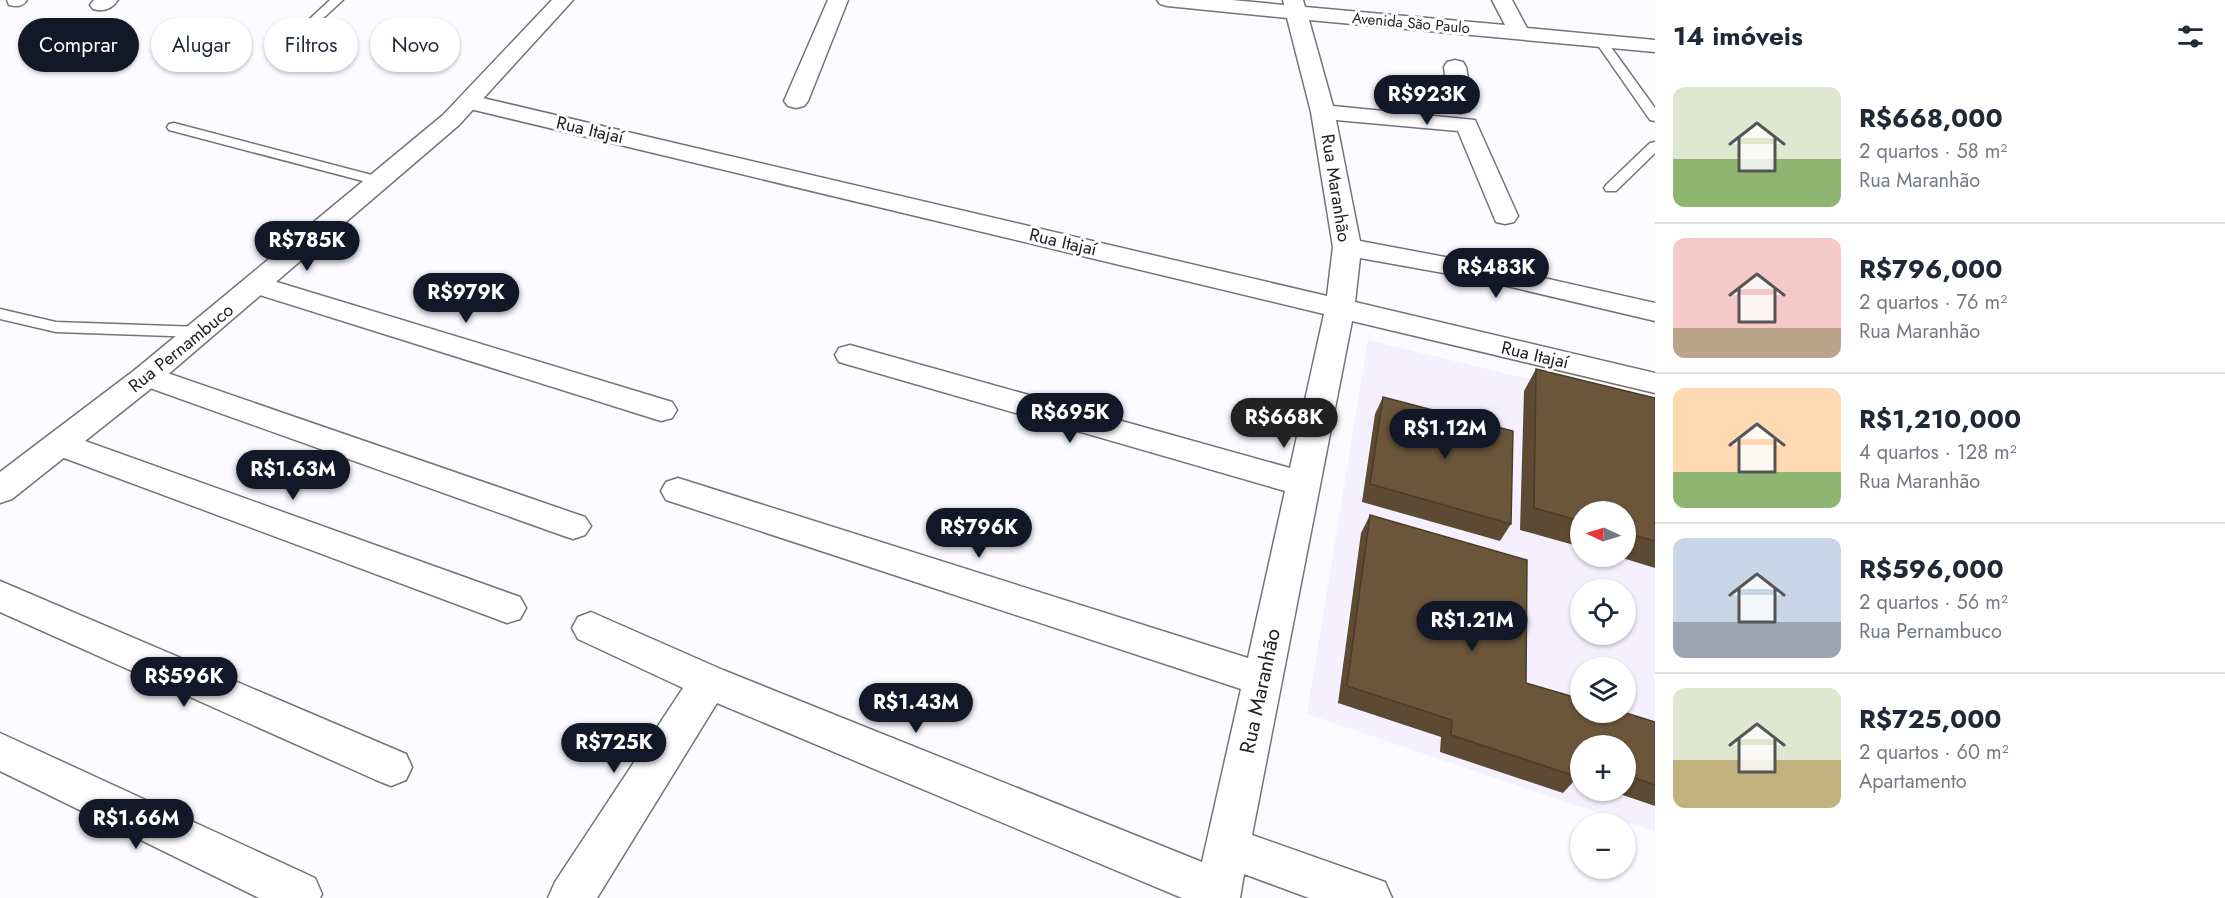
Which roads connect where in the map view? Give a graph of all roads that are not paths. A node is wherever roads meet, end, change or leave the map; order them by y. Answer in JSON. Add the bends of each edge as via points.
{"nodes":[{"id":1,"x":337,"y":0,"type":"edge"},
{"id":2,"x":563,"y":0,"type":"edge"},
{"id":3,"x":838,"y":0,"type":"edge"},
{"id":4,"x":1167,"y":0,"type":"edge"},
{"id":5,"x":1502,"y":0,"type":"edge"},
{"id":6,"x":1294,"y":6,"type":"edge"},
{"id":7,"x":317,"y":18,"type":"edge"},
{"id":8,"x":1519,"y":33,"type":"junction"},
{"id":9,"x":1601,"y":41,"type":"junction"},
{"id":10,"x":1655,"y":46,"type":"edge"},
{"id":11,"x":1455,"y":67,"type":"dead end"},
{"id":12,"x":796,"y":101,"type":"dead end"},
{"id":13,"x":470,"y":102,"type":"junction"},
{"id":14,"x":1321,"y":104,"type":"junction"},
{"id":15,"x":1655,"y":117,"type":"edge"},
{"id":16,"x":174,"y":127,"type":"dead end"},
{"id":17,"x":1655,"y":146,"type":"edge"},
{"id":18,"x":378,"y":181,"type":"junction"},
{"id":19,"x":1611,"y":188,"type":"dead end"},
{"id":20,"x":1505,"y":216,"type":"dead end"},
{"id":21,"x":1347,"y":247,"type":"junction"},
{"id":22,"x":257,"y":285,"type":"junction"},
{"id":23,"x":1340,"y":308,"type":"junction"},
{"id":24,"x":1655,"y":312,"type":"edge"},
{"id":25,"x":0,"y":314,"type":"edge"},
{"id":26,"x":200,"y":332,"type":"junction"},
{"id":27,"x":850,"y":355,"type":"dead end"},
{"id":28,"x":147,"y":376,"type":"junction"},
{"id":29,"x":1655,"y":383,"type":"edge"},
{"id":30,"x":661,"y":410,"type":"dead end"},
{"id":31,"x":60,"y":444,"type":"junction"},
{"id":32,"x":1303,"y":484,"type":"junction"},
{"id":33,"x":0,"y":490,"type":"edge"},
{"id":34,"x":678,"y":491,"type":"dead end"},
{"id":35,"x":573,"y":526,"type":"dead end"},
{"id":36,"x":0,"y":596,"type":"edge"},
{"id":37,"x":507,"y":608,"type":"dead end"},
{"id":38,"x":591,"y":628,"type":"dead end"},
{"id":39,"x":1263,"y":680,"type":"junction"},
{"id":40,"x":709,"y":682,"type":"junction"},
{"id":41,"x":0,"y":751,"type":"edge"},
{"id":42,"x":391,"y":766,"type":"dead end"},
{"id":43,"x":1228,"y":847,"type":"junction"},
{"id":44,"x":299,"y":894,"type":"dead end"},
{"id":45,"x":1218,"y":894,"type":"edge"},
{"id":46,"x":572,"y":898,"type":"edge"},
{"id":47,"x":1369,"y":898,"type":"edge"}],
"edges":[{"from":1,"to":7,"type":"lane"},
{"from":2,"to":13,"type":"street","name":"Rua Pernambuco"},
{"from":3,"to":12,"type":"street"},
{"from":4,"to":6,"type":"street","name":"Avenida São Paulo"},
{"from":5,"to":8,"type":"street"},
{"from":6,"to":8,"type":"street","name":"Avenida São Paulo"},
{"from":6,"to":14,"type":"street","name":"Rua Maranhão"},
{"from":8,"to":9,"type":"street","name":"Avenida São Paulo"},
{"from":9,"to":10,"type":"street","name":"Avenida São Paulo"},
{"from":9,"to":15,"type":"lane"},
{"from":11,"to":14,"type":"street","via":[[1461,106],[1455,108]]},
{"from":13,"to":18,"type":"street","name":"Rua Pernambuco"},
{"from":13,"to":23,"type":"street","name":"Rua Itajaí"},
{"from":14,"to":20,"type":"street","via":[[1467,125]]},
{"from":14,"to":21,"type":"street","name":"Rua Maranhão"},
{"from":16,"to":18,"type":"lane"},
{"from":17,"to":19,"type":"lane"},
{"from":18,"to":22,"type":"street","name":"Rua Pernambuco"},
{"from":21,"to":23,"type":"street","name":"Rua Maranhão"},
{"from":21,"to":24,"type":"street","via":[[1477,271]]},
{"from":22,"to":26,"type":"street","name":"Rua Pernambuco"},
{"from":22,"to":30,"type":"street"},
{"from":23,"to":29,"type":"street","name":"Rua Itajaí"},
{"from":23,"to":32,"type":"street","name":"Rua Maranhão"},
{"from":25,"to":26,"type":"lane","via":[[56,327]]},
{"from":26,"to":28,"type":"street","name":"Rua Pernambuco"},
{"from":27,"to":32,"type":"street"},
{"from":28,"to":31,"type":"street","name":"Rua Pernambuco"},
{"from":28,"to":35,"type":"street"},
{"from":31,"to":33,"type":"street","name":"Rua Pernambuco"},
{"from":31,"to":37,"type":"street"},
{"from":32,"to":39,"type":"street","name":"Rua Maranhão"},
{"from":34,"to":39,"type":"street"},
{"from":36,"to":42,"type":"street"},
{"from":38,"to":40,"type":"street"},
{"from":39,"to":43,"type":"street","name":"Rua Maranhão"},
{"from":40,"to":45,"type":"street"},
{"from":40,"to":46,"type":"street"},
{"from":41,"to":44,"type":"street"},
{"from":43,"to":45,"type":"street","name":"Rua Maranhão"},
{"from":43,"to":47,"type":"street"}]}
